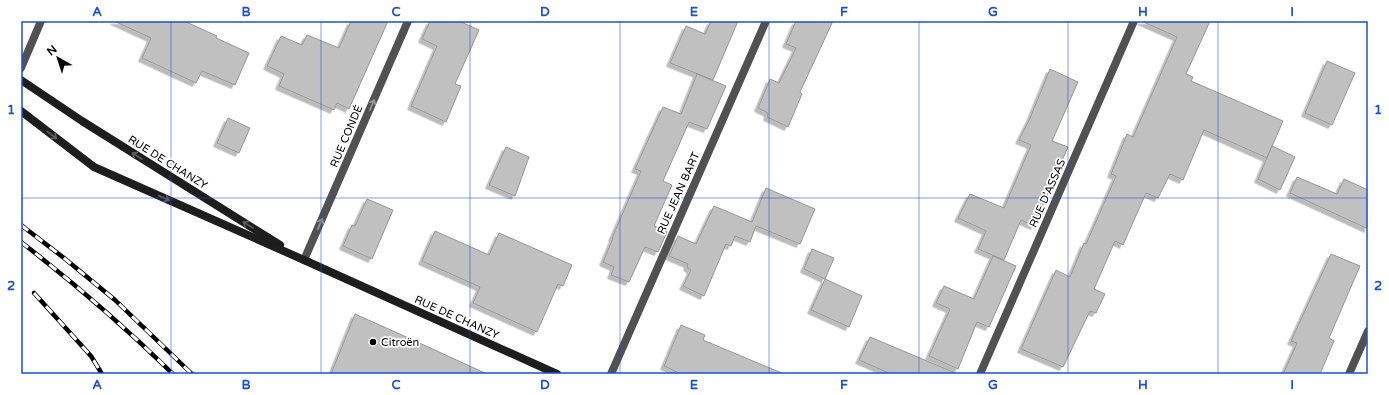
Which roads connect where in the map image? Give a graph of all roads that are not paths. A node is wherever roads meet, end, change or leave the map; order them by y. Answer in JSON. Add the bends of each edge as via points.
{"nodes":[{"id":1,"x":41,"y":21,"type":"edge"},
{"id":2,"x":408,"y":21,"type":"edge"},
{"id":3,"x":766,"y":21,"type":"edge"},
{"id":4,"x":1134,"y":21,"type":"edge"},
{"id":5,"x":21,"y":68,"type":"edge"},
{"id":6,"x":21,"y":80,"type":"edge"},
{"id":7,"x":21,"y":111,"type":"edge"},
{"id":8,"x":304,"y":260,"type":"junction"},
{"id":9,"x":1368,"y":331,"type":"edge"},
{"id":10,"x":557,"y":374,"type":"edge"},
{"id":11,"x":611,"y":374,"type":"edge"},
{"id":12,"x":980,"y":374,"type":"edge"},
{"id":13,"x":1350,"y":374,"type":"edge"}],
"edges":[{"from":1,"to":5,"type":"street"},
{"from":8,"to":2,"type":"street","name":"RUE CONDÉ","one_way":true},
{"from":3,"to":11,"type":"street","name":"RUE JEAN BART"},
{"from":4,"to":12,"type":"street","name":"RUE D'ASSAS"},
{"from":8,"to":6,"type":"main road","name":"RUE DE CHANZY","one_way":true},
{"from":7,"to":8,"type":"main road","name":"RUE DE CHANZY","one_way":true,"via":[[94,167]]},
{"from":8,"to":10,"type":"main road","name":"RUE DE CHANZY"},
{"from":9,"to":13,"type":"street"}]}
